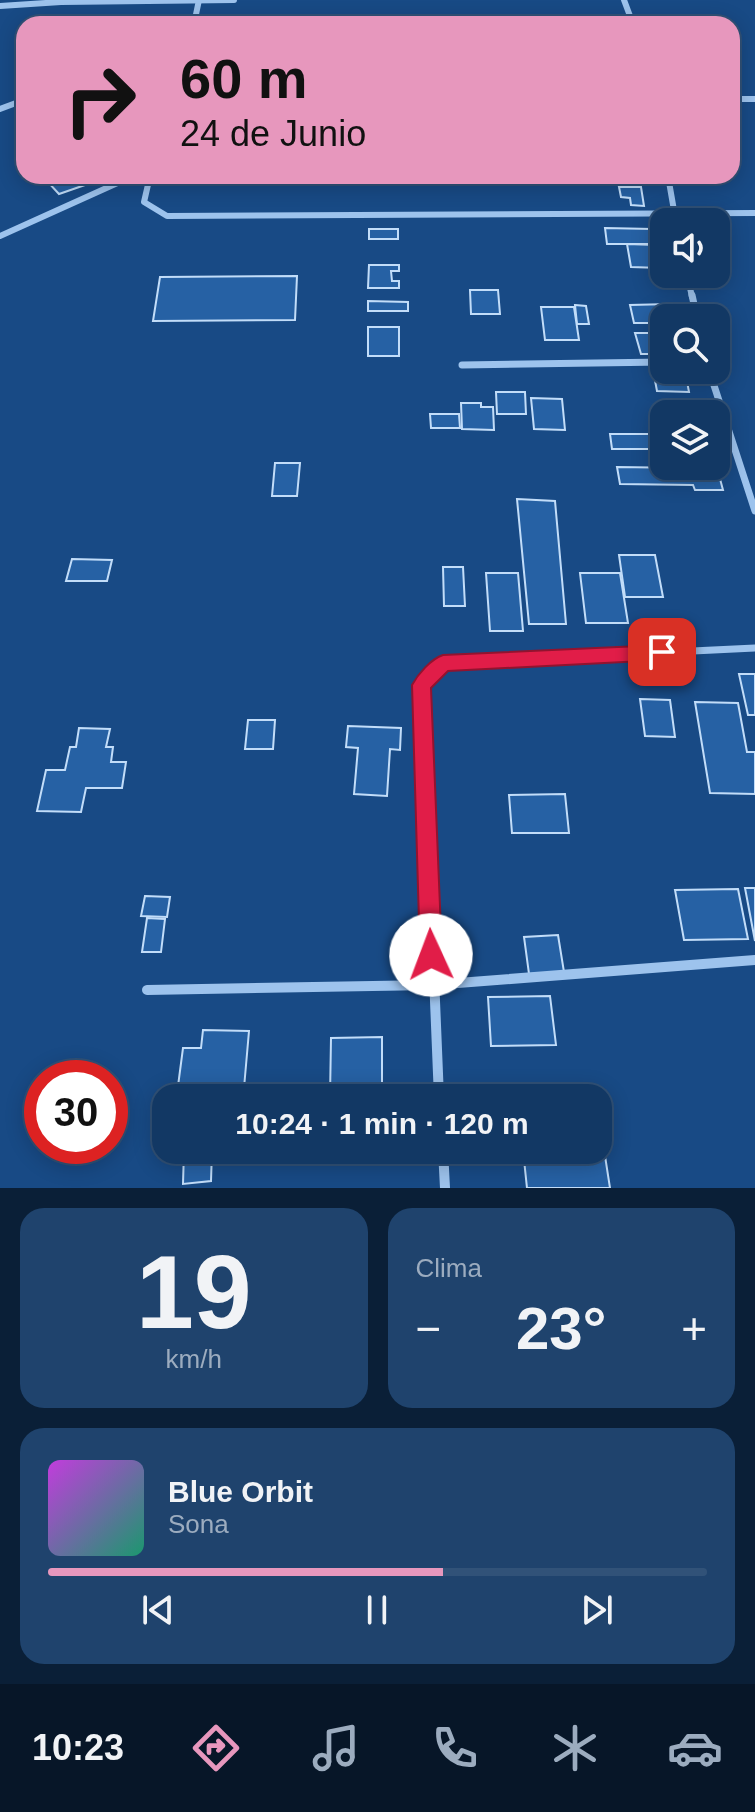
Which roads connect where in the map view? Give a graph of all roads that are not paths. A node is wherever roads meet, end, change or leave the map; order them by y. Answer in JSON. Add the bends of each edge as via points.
{"nodes":[{"id":1,"x":199,"y":0,"type":"edge"},
{"id":2,"x":234,"y":0,"type":"edge"},
{"id":3,"x":0,"y":6,"type":"edge"},
{"id":4,"x":115,"y":184,"type":"edge"},
{"id":5,"x":148,"y":184,"type":"edge"},
{"id":6,"x":669,"y":184,"type":"edge"},
{"id":7,"x":673,"y":208,"type":"edge"},
{"id":8,"x":650,"y":213,"type":"edge"},
{"id":9,"x":730,"y":213,"type":"edge"},
{"id":10,"x":755,"y":213,"type":"edge"},
{"id":11,"x":0,"y":236,"type":"edge"},
{"id":12,"x":650,"y":362,"type":"edge"},
{"id":13,"x":462,"y":365,"type":"dead end"},
{"id":14,"x":714,"y":384,"type":"edge"},
{"id":15,"x":755,"y":511,"type":"edge"},
{"id":16,"x":755,"y":648,"type":"edge"},
{"id":17,"x":755,"y":960,"type":"edge"},
{"id":18,"x":432,"y":985,"type":"junction"},
{"id":19,"x":147,"y":990,"type":"dead end"},
{"id":20,"x":438,"y":1084,"type":"edge"},
{"id":21,"x":444,"y":1164,"type":"edge"},
{"id":22,"x":445,"y":1188,"type":"edge"}],
"edges":[{"from":1,"to":2,"type":"street"},
{"from":1,"to":3,"type":"street"},
{"from":4,"to":11,"type":"street"},
{"from":5,"to":8,"type":"street","via":[[144,202],[167,216]]},
{"from":6,"to":7,"type":"street"},
{"from":9,"to":10,"type":"street"},
{"from":12,"to":13,"type":"street"},
{"from":14,"to":15,"type":"street"},
{"from":16,"to":18,"type":"street","via":[[443,663],[422,685]]},
{"from":17,"to":18,"type":"street"},
{"from":18,"to":19,"type":"street"},
{"from":18,"to":20,"type":"street"},
{"from":21,"to":22,"type":"street"}]}
